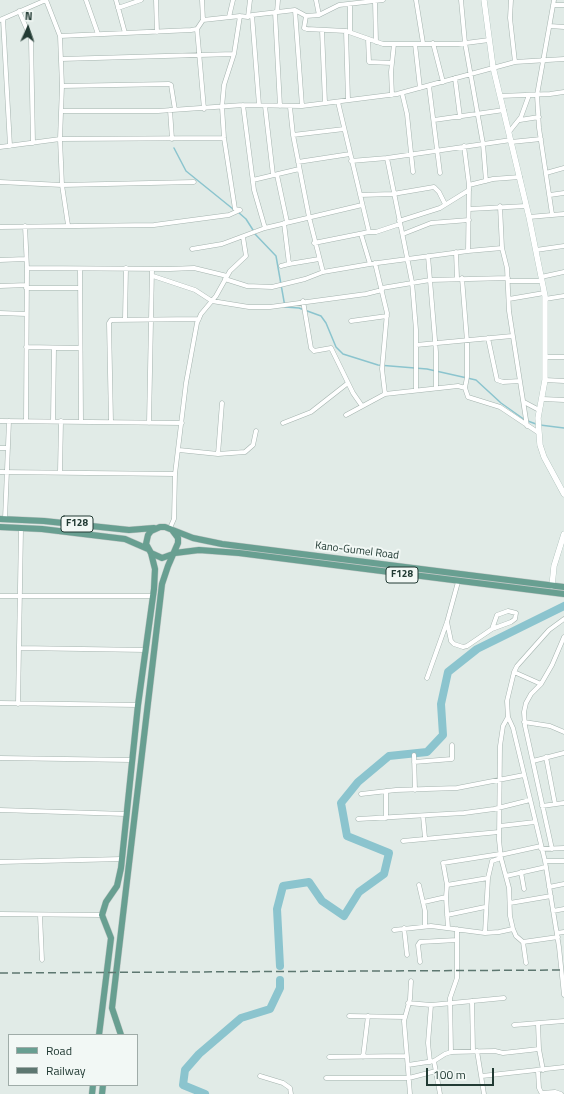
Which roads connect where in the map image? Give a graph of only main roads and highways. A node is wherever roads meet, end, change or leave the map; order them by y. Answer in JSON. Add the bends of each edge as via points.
{"nodes":[{"id":1,"x":3,"y":519,"type":"edge"},
{"id":2,"x":0,"y":528,"type":"edge"},
{"id":3,"x":154,"y":528,"type":"junction"},
{"id":4,"x":171,"y":529,"type":"junction"},
{"id":5,"x":149,"y":551,"type":"junction"},
{"id":6,"x":174,"y":553,"type":"junction"},
{"id":7,"x":409,"y":568,"type":"junction"},
{"id":8,"x":409,"y":576,"type":"junction"},
{"id":9,"x":564,"y":587,"type":"edge"},
{"id":10,"x":564,"y":594,"type":"edge"},
{"id":11,"x":107,"y":975,"type":"junction"},
{"id":12,"x":117,"y":976,"type":"junction"},
{"id":13,"x":100,"y":1034,"type":"edge"},
{"id":14,"x":121,"y":1034,"type":"edge"}],
"edges":[{"from":1,"to":3,"type":"main road","number":"F128","via":[[51,521],[129,530]]},
{"from":2,"to":5,"type":"main road","number":"F128","via":[[42,528],[124,538]]},
{"from":3,"to":4,"type":"main road","number":"F128"},
{"from":3,"to":5,"type":"main road","via":[[148,535]]},
{"from":4,"to":6,"type":"main road","via":[[176,534],[178,543]]},
{"from":4,"to":7,"type":"main road","name":"Kano-Gumel Road","number":"F128","via":[[194,538],[222,544]]},
{"from":5,"to":6,"type":"main road","number":"F128","via":[[162,558]]},
{"from":5,"to":11,"type":"main road","via":[[155,569],[153,596],[131,760],[122,859],[117,886],[106,902],[102,915],[111,938]]},
{"from":6,"to":8,"type":"main road","name":"Kano-Gumel Road","number":"F128","via":[[199,550],[240,553]]},
{"from":6,"to":12,"type":"main road","via":[[164,574],[160,600]]},
{"from":7,"to":8,"type":"main road"},
{"from":7,"to":9,"type":"main road","name":"Kano-Gumel Road","number":"F128"},
{"from":8,"to":10,"type":"main road","name":"Kano-Gumel Road","number":"F128"},
{"from":11,"to":12,"type":"main road"},
{"from":11,"to":13,"type":"main road"},
{"from":12,"to":14,"type":"main road","via":[[112,1008]]}]}
